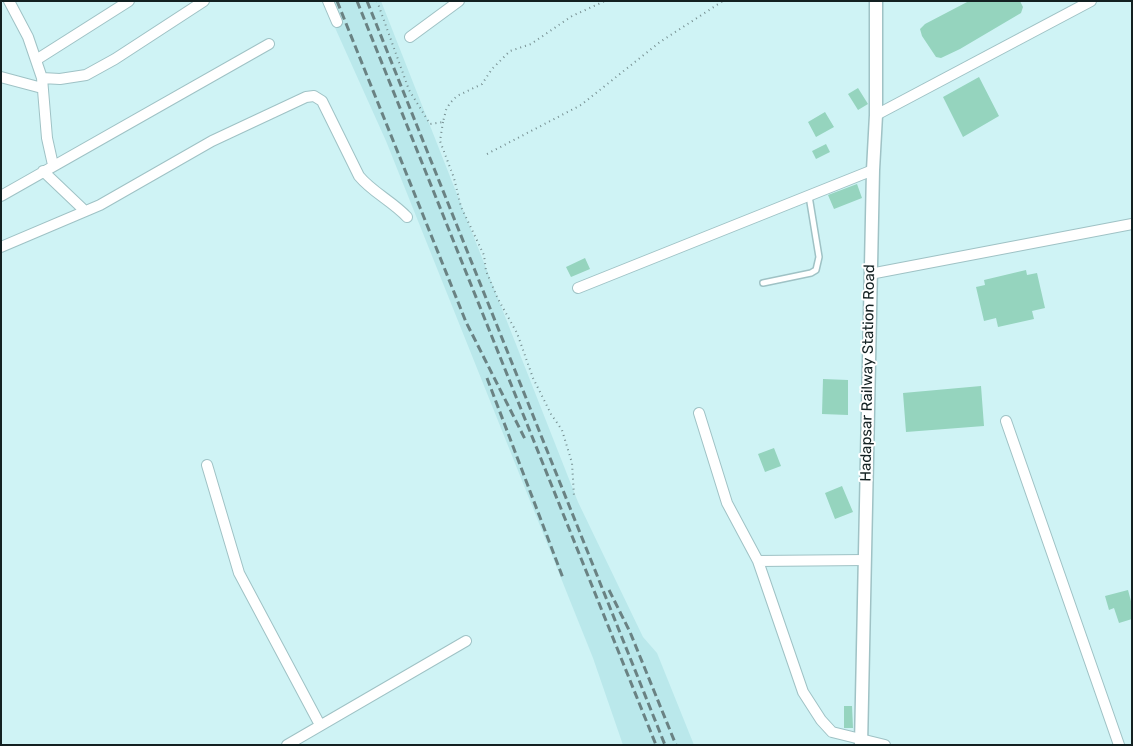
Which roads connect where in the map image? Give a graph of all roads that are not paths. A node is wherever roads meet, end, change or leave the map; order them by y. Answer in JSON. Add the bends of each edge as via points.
{"nodes":[{"id":1,"x":8,"y":1,"type":"edge"},
{"id":2,"x":129,"y":1,"type":"edge"},
{"id":3,"x":204,"y":1,"type":"edge"},
{"id":4,"x":328,"y":1,"type":"edge"},
{"id":5,"x":459,"y":1,"type":"edge"},
{"id":6,"x":876,"y":1,"type":"edge"},
{"id":7,"x":1091,"y":1,"type":"edge"},
{"id":8,"x":337,"y":22,"type":"dead end"},
{"id":9,"x":410,"y":36,"type":"dead end"},
{"id":10,"x":268,"y":44,"type":"dead end"},
{"id":11,"x":36,"y":60,"type":"junction"},
{"id":12,"x":1,"y":77,"type":"edge"},
{"id":13,"x":42,"y":83,"type":"junction"},
{"id":14,"x":876,"y":115,"type":"junction"},
{"id":15,"x":53,"y":165,"type":"junction"},
{"id":16,"x":873,"y":170,"type":"junction"},
{"id":17,"x":43,"y":171,"type":"junction"},
{"id":18,"x":1,"y":196,"type":"edge"},
{"id":19,"x":809,"y":196,"type":"junction"},
{"id":20,"x":84,"y":211,"type":"junction"},
{"id":21,"x":407,"y":216,"type":"dead end"},
{"id":22,"x":1132,"y":224,"type":"edge"},
{"id":23,"x":1,"y":247,"type":"edge"},
{"id":24,"x":870,"y":274,"type":"junction"},
{"id":25,"x":763,"y":283,"type":"dead end"},
{"id":26,"x":578,"y":288,"type":"dead end"},
{"id":27,"x":699,"y":413,"type":"dead end"},
{"id":28,"x":1006,"y":421,"type":"dead end"},
{"id":29,"x":207,"y":465,"type":"dead end"},
{"id":30,"x":865,"y":560,"type":"junction"},
{"id":31,"x":758,"y":561,"type":"junction"},
{"id":32,"x":466,"y":641,"type":"dead end"},
{"id":33,"x":320,"y":725,"type":"junction"},
{"id":34,"x":861,"y":742,"type":"edge"},
{"id":35,"x":287,"y":745,"type":"edge"},
{"id":36,"x":885,"y":745,"type":"edge"},
{"id":37,"x":1120,"y":745,"type":"edge"}],
"edges":[{"from":1,"to":11,"type":"street","via":[[28,37]]},
{"from":2,"to":11,"type":"street"},
{"from":3,"to":13,"type":"street","via":[[115,59],[86,74]]},
{"from":4,"to":8,"type":"street"},
{"from":5,"to":9,"type":"street"},
{"from":6,"to":14,"type":"street","name":"Hadapsar Railway Station Road"},
{"from":7,"to":14,"type":"street"},
{"from":10,"to":15,"type":"street"},
{"from":11,"to":13,"type":"street"},
{"from":12,"to":13,"type":"street"},
{"from":13,"to":15,"type":"street"},
{"from":14,"to":16,"type":"street","name":"Hadapsar Railway Station Road"},
{"from":15,"to":17,"type":"street"},
{"from":16,"to":19,"type":"street"},
{"from":16,"to":24,"type":"street","name":"Hadapsar Railway Station Road"},
{"from":17,"to":18,"type":"street"},
{"from":17,"to":20,"type":"street"},
{"from":19,"to":25,"type":"lane","via":[[818,265],[811,273]]},
{"from":19,"to":26,"type":"street"},
{"from":20,"to":21,"type":"street","via":[[212,141],[314,96],[327,107],[359,176]]},
{"from":20,"to":23,"type":"street"},
{"from":22,"to":24,"type":"street"},
{"from":24,"to":30,"type":"street","name":"Hadapsar Railway Station Road"},
{"from":27,"to":31,"type":"street","via":[[727,504]]},
{"from":28,"to":37,"type":"street"},
{"from":29,"to":33,"type":"street","via":[[239,573]]},
{"from":30,"to":31,"type":"street"},
{"from":30,"to":34,"type":"street","name":"Hadapsar Railway Station Road"},
{"from":31,"to":34,"type":"street","via":[[803,692],[832,732]]},
{"from":32,"to":33,"type":"street"},
{"from":33,"to":35,"type":"street"},
{"from":34,"to":36,"type":"street"}]}
